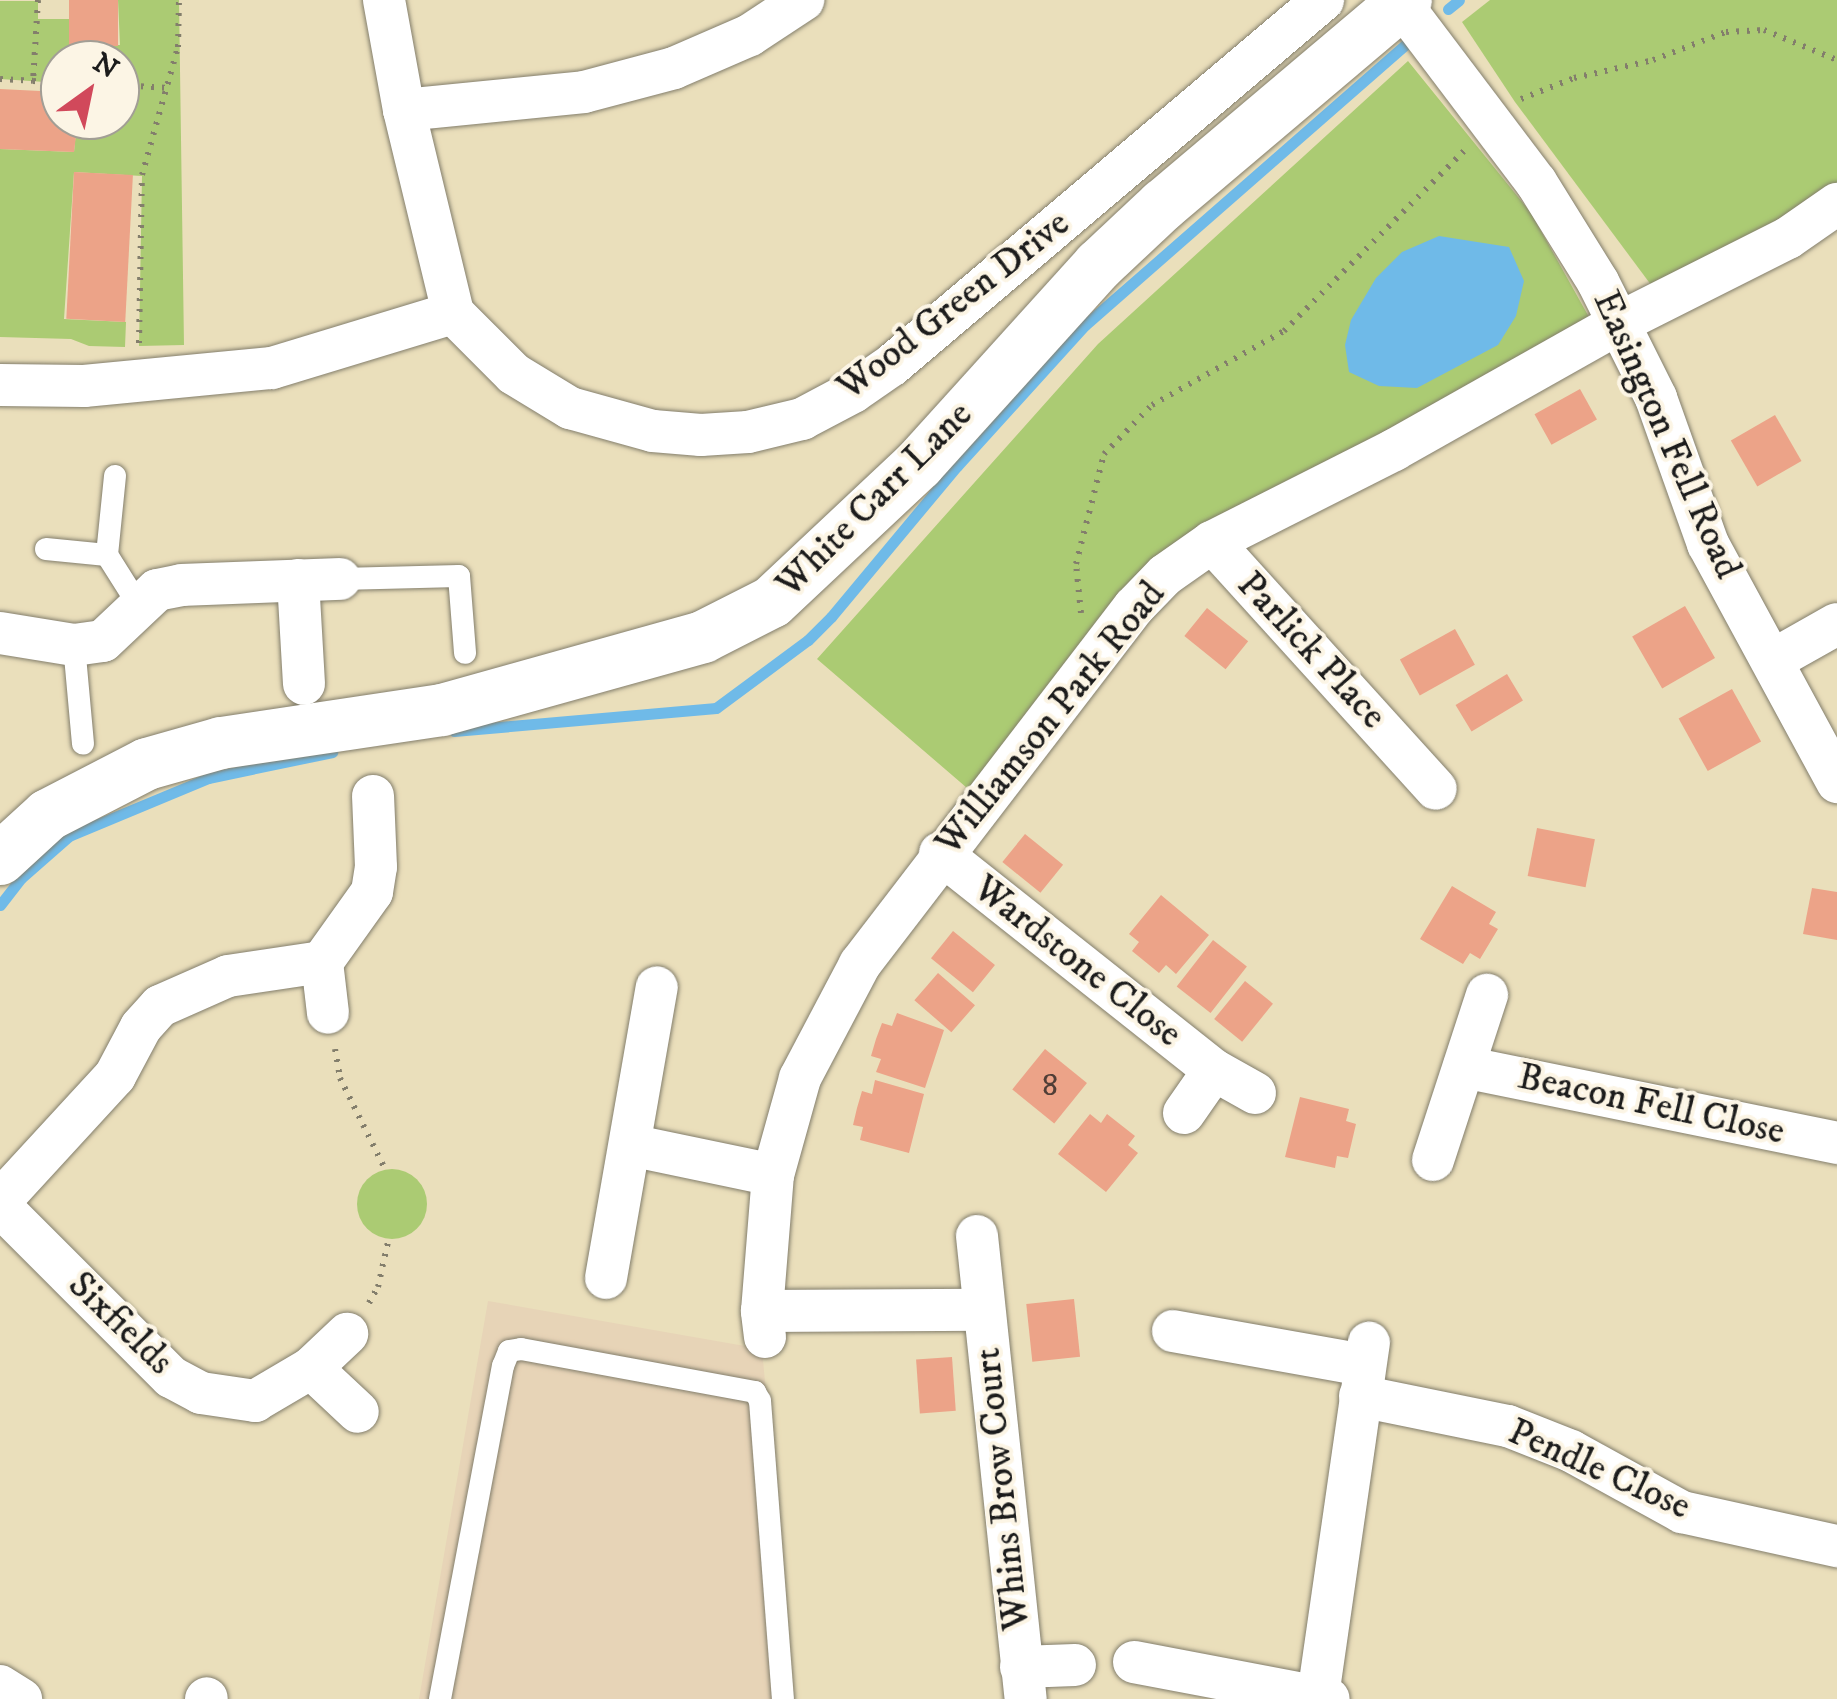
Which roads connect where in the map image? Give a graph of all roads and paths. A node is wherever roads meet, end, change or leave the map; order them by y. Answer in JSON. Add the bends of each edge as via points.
{"nodes":[{"id":1,"x":38,"y":0,"type":"edge"},
{"id":2,"x":179,"y":0,"type":"edge"},
{"id":3,"x":384,"y":0,"type":"edge"},
{"id":4,"x":803,"y":0,"type":"edge"},
{"id":5,"x":1323,"y":0,"type":"edge"},
{"id":6,"x":1404,"y":2,"type":"edge"},
{"id":7,"x":1837,"y":60,"type":"edge"},
{"id":8,"x":0,"y":79,"type":"edge"},
{"id":9,"x":33,"y":81,"type":"junction"},
{"id":10,"x":40,"y":81,"type":"edge"},
{"id":11,"x":140,"y":87,"type":"edge"},
{"id":12,"x":168,"y":88,"type":"junction"},
{"id":13,"x":404,"y":110,"type":"junction"},
{"id":14,"x":1492,"y":122,"type":"junction"},
{"id":15,"x":1837,"y":204,"type":"edge"},
{"id":16,"x":452,"y":313,"type":"junction"},
{"id":17,"x":1619,"y":323,"type":"junction"},
{"id":18,"x":140,"y":382,"type":"junction"},
{"id":19,"x":0,"y":385,"type":"edge"},
{"id":20,"x":116,"y":476,"type":"dead end"},
{"id":21,"x":1212,"y":542,"type":"junction"},
{"id":22,"x":46,"y":549,"type":"dead end"},
{"id":23,"x":108,"y":554,"type":"junction"},
{"id":24,"x":340,"y":578,"type":"joint"},
{"id":25,"x":298,"y":580,"type":"junction"},
{"id":26,"x":138,"y":604,"type":"junction"},
{"id":27,"x":1837,"y":624,"type":"edge"},
{"id":28,"x":0,"y":634,"type":"edge"},
{"id":29,"x":74,"y":645,"type":"junction"},
{"id":30,"x":1099,"y":649,"type":"junction"},
{"id":31,"x":465,"y":653,"type":"dead end"},
{"id":32,"x":1773,"y":660,"type":"junction"},
{"id":33,"x":304,"y":684,"type":"dead end"},
{"id":34,"x":83,"y":744,"type":"dead end"},
{"id":35,"x":1428,"y":761,"type":"dead end"},
{"id":36,"x":1837,"y":782,"type":"edge"},
{"id":37,"x":373,"y":796,"type":"dead end"},
{"id":38,"x":940,"y":854,"type":"junction"},
{"id":39,"x":0,"y":860,"type":"edge"},
{"id":40,"x":322,"y":962,"type":"junction"},
{"id":41,"x":657,"y":987,"type":"dead end"},
{"id":42,"x":1487,"y":995,"type":"dead end"},
{"id":43,"x":328,"y":1014,"type":"joint"},
{"id":44,"x":1464,"y":1066,"type":"junction"},
{"id":45,"x":1214,"y":1070,"type":"junction"},
{"id":46,"x":1255,"y":1093,"type":"dead end"},
{"id":47,"x":1184,"y":1113,"type":"dead end"},
{"id":48,"x":1837,"y":1144,"type":"edge"},
{"id":49,"x":630,"y":1145,"type":"junction"},
{"id":50,"x":1433,"y":1160,"type":"dead end"},
{"id":51,"x":384,"y":1167,"type":"dead end"},
{"id":52,"x":773,"y":1175,"type":"junction"},
{"id":53,"x":0,"y":1204,"type":"edge"},
{"id":54,"x":976,"y":1236,"type":"dead end"},
{"id":55,"x":388,"y":1242,"type":"dead end"},
{"id":56,"x":606,"y":1278,"type":"dead end"},
{"id":57,"x":984,"y":1310,"type":"junction"},
{"id":58,"x":764,"y":1324,"type":"joint"},
{"id":59,"x":1174,"y":1330,"type":"dead end"},
{"id":60,"x":347,"y":1334,"type":"joint"},
{"id":61,"x":311,"y":1368,"type":"junction"},
{"id":62,"x":1364,"y":1368,"type":"junction"},
{"id":63,"x":358,"y":1412,"type":"dead end"},
{"id":64,"x":1837,"y":1546,"type":"edge"},
{"id":65,"x":1134,"y":1662,"type":"dead end"},
{"id":66,"x":1076,"y":1665,"type":"dead end"},
{"id":67,"x":1023,"y":1683,"type":"edge"},
{"id":68,"x":0,"y":1686,"type":"edge"},
{"id":69,"x":1324,"y":1698,"type":"edge"},
{"id":70,"x":21,"y":1699,"type":"edge"},
{"id":71,"x":440,"y":1699,"type":"edge"},
{"id":72,"x":783,"y":1699,"type":"edge"}],
"edges":[{"from":1,"to":9,"type":"path"},
{"from":2,"to":12,"type":"path"},
{"from":3,"to":13,"type":"street"},
{"from":4,"to":13,"type":"street","via":[[750,35],[674,68],[584,92]]},
{"from":5,"to":16,"type":"street","name":"Wood Green Drive","via":[[892,365],[802,420],[701,435],[596,417],[514,374]]},
{"from":6,"to":14,"type":"street","name":"Easington Fell Road"},
{"from":6,"to":39,"type":"street","name":"White Carr Lane","via":[[1099,265],[919,464],[772,602],[703,637],[442,710],[221,743],[147,764],[48,815]]},
{"from":7,"to":14,"type":"path","via":[[1764,30],[1726,32],[1653,60],[1574,78],[1515,102]]},
{"from":8,"to":9,"type":"path"},
{"from":9,"to":10,"type":"path"},
{"from":11,"to":12,"type":"path"},
{"from":12,"to":18,"type":"path","via":[[142,176]]},
{"from":13,"to":16,"type":"street"},
{"from":14,"to":17,"type":"street","name":"Easington Fell Road","via":[[1567,227]]},
{"from":14,"to":30,"type":"path","via":[[1284,332],[1152,405],[1104,454],[1076,564],[1080,610]]},
{"from":15,"to":17,"type":"street","name":"Williamson Park Road","via":[[1788,238]]},
{"from":16,"to":18,"type":"street","via":[[272,368]]},
{"from":17,"to":21,"type":"street","name":"Williamson Park Road","via":[[1394,450]]},
{"from":17,"to":32,"type":"street","name":"Easington Fell Road","via":[[1656,398],[1708,544]]},
{"from":18,"to":19,"type":"street"},
{"from":20,"to":23,"type":"lane"},
{"from":21,"to":30,"type":"street","name":"Williamson Park Road","via":[[1166,575]]},
{"from":21,"to":35,"type":"street","name":"Parlick Place"},
{"from":22,"to":23,"type":"lane"},
{"from":23,"to":26,"type":"lane"},
{"from":24,"to":25,"type":"street"},
{"from":24,"to":31,"type":"lane","via":[[459,576]]},
{"from":25,"to":26,"type":"street","via":[[182,584]]},
{"from":25,"to":33,"type":"street"},
{"from":26,"to":29,"type":"street","via":[[103,641]]},
{"from":27,"to":32,"type":"street"},
{"from":28,"to":29,"type":"street"},
{"from":29,"to":34,"type":"lane"},
{"from":30,"to":38,"type":"street","name":"Williamson Park Road"},
{"from":32,"to":36,"type":"street","name":"Easington Fell Road"},
{"from":37,"to":40,"type":"street","via":[[372,892]]},
{"from":38,"to":45,"type":"street","name":"Wardstone Close"},
{"from":38,"to":52,"type":"street","name":"Williamson Park Road","via":[[860,964],[800,1078]]},
{"from":40,"to":43,"type":"street"},
{"from":40,"to":53,"type":"street","via":[[228,976],[160,1006],[140,1027],[115,1076]]},
{"from":41,"to":49,"type":"street"},
{"from":42,"to":44,"type":"street","name":"Beacon Fell Close"},
{"from":43,"to":51,"type":"path","via":[[340,1078]]},
{"from":44,"to":48,"type":"street","name":"Beacon Fell Close"},
{"from":44,"to":50,"type":"street","name":"Beacon Fell Close"},
{"from":45,"to":46,"type":"street","name":"Wardstone Close"},
{"from":45,"to":47,"type":"street","name":"Wardstone Close"},
{"from":49,"to":52,"type":"street"},
{"from":49,"to":56,"type":"street"},
{"from":52,"to":58,"type":"street","name":"Williamson Park Road"},
{"from":53,"to":61,"type":"street","name":"Sixfields","via":[[186,1385],[255,1402]]},
{"from":54,"to":57,"type":"street","name":"Whins Brow Court"},
{"from":55,"to":60,"type":"path","via":[[378,1286]]},
{"from":57,"to":58,"type":"street","name":"Whins Brow Court"},
{"from":57,"to":67,"type":"street","name":"Whins Brow Court"},
{"from":59,"to":62,"type":"street","name":"Pendle Close"},
{"from":60,"to":61,"type":"street","name":"Sixfields"},
{"from":61,"to":63,"type":"street"},
{"from":62,"to":64,"type":"street","name":"Pendle Close","via":[[1571,1451],[1682,1512]]},
{"from":62,"to":69,"type":"street"},
{"from":65,"to":69,"type":"street"},
{"from":66,"to":67,"type":"street","name":"Whins Brow Court"},
{"from":68,"to":70,"type":"street"},
{"from":71,"to":72,"type":"lane","via":[[503,1366],[509,1350],[520,1349],[755,1392]]}]}
